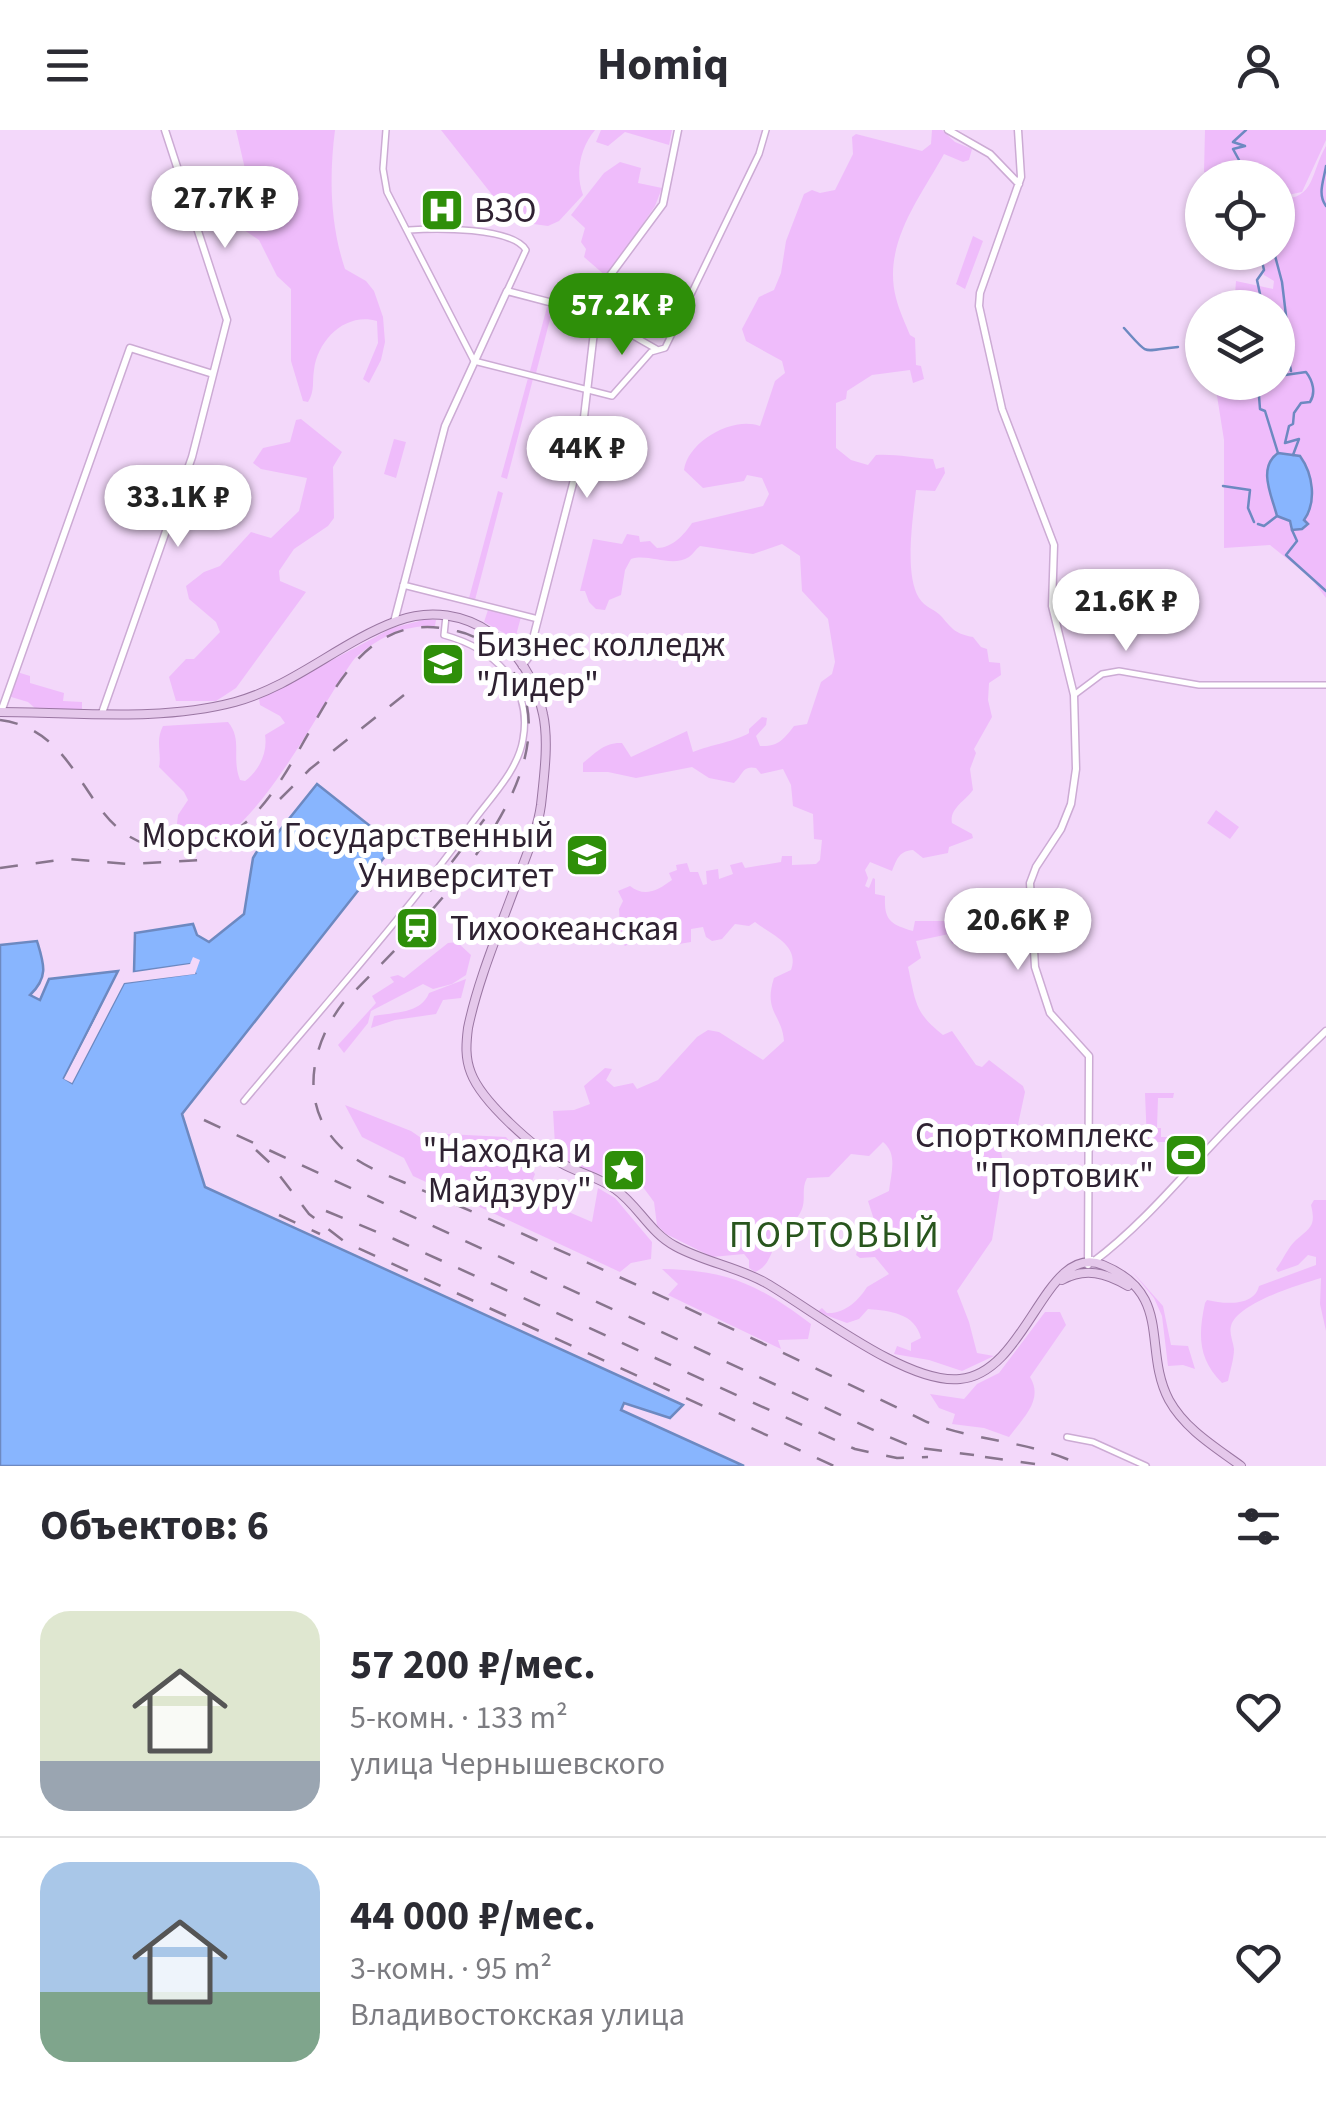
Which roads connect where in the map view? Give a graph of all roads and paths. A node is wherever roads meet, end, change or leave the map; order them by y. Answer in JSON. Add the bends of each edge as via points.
{"nodes":[{"id":1,"x":165,"y":130,"type":"edge"},
{"id":2,"x":386,"y":130,"type":"edge"},
{"id":3,"x":678,"y":130,"type":"edge"},
{"id":4,"x":766,"y":130,"type":"edge"},
{"id":5,"x":948,"y":130,"type":"edge"},
{"id":6,"x":1018,"y":130,"type":"edge"},
{"id":7,"x":1019,"y":184,"type":"junction"},
{"id":8,"x":408,"y":230,"type":"junction"},
{"id":9,"x":507,"y":291,"type":"junction"},
{"id":10,"x":595,"y":314,"type":"junction"},
{"id":11,"x":658,"y":350,"type":"junction"},
{"id":12,"x":474,"y":361,"type":"junction"},
{"id":13,"x":213,"y":374,"type":"junction"},
{"id":14,"x":586,"y":390,"type":"junction"},
{"id":15,"x":403,"y":586,"type":"junction"},
{"id":16,"x":446,"y":616,"type":"junction"},
{"id":17,"x":538,"y":619,"type":"junction"},
{"id":18,"x":394,"y":622,"type":"junction"},
{"id":19,"x":522,"y":666,"type":"junction"},
{"id":20,"x":1326,"y":685,"type":"edge"},
{"id":21,"x":1074,"y":694,"type":"junction"},
{"id":22,"x":0,"y":712,"type":"edge"},
{"id":23,"x":102,"y":713,"type":"junction"},
{"id":24,"x":1326,"y":1031,"type":"edge"},
{"id":25,"x":244,"y":1101,"type":"dead end"},
{"id":26,"x":1093,"y":1266,"type":"junction"},
{"id":27,"x":1066,"y":1437,"type":"dead end"},
{"id":28,"x":1236,"y":1464,"type":"edge"},
{"id":29,"x":1146,"y":1466,"type":"edge"}],
"edges":[{"from":1,"to":13,"type":"main road","via":[[226,312]]},
{"from":2,"to":8,"type":"street","via":[[384,183]]},
{"from":3,"to":10,"type":"main road","via":[[662,204],[605,284]]},
{"from":4,"to":11,"type":"street","via":[[668,345]]},
{"from":5,"to":7,"type":"main road","via":[[990,154]]},
{"from":6,"to":7,"type":"main road"},
{"from":7,"to":21,"type":"main road","via":[[978,306],[1002,409],[1054,544],[1052,606]]},
{"from":8,"to":9,"type":"street","via":[[496,234],[521,243],[526,250]]},
{"from":8,"to":12,"type":"street"},
{"from":9,"to":10,"type":"main road"},
{"from":9,"to":12,"type":"main road"},
{"from":10,"to":11,"type":"street"},
{"from":10,"to":14,"type":"main road"},
{"from":11,"to":14,"type":"street","via":[[612,396]]},
{"from":12,"to":14,"type":"street"},
{"from":12,"to":15,"type":"main road","via":[[444,426]]},
{"from":13,"to":22,"type":"main road","via":[[130,348]]},
{"from":13,"to":23,"type":"main road","via":[[188,468]]},
{"from":14,"to":17,"type":"main road","via":[[576,472]]},
{"from":15,"to":17,"type":"street"},
{"from":15,"to":18,"type":"main road"},
{"from":16,"to":18,"type":"main road"},
{"from":16,"to":19,"type":"main road","via":[[488,629]]},
{"from":16,"to":25,"type":"street","via":[[444,635],[480,647],[515,687],[524,719],[519,755],[422,890]]},
{"from":17,"to":19,"type":"main road"},
{"from":18,"to":23,"type":"main road","via":[[243,700],[169,712]]},
{"from":19,"to":26,"type":"main road","via":[[544,715],[541,803],[470,1020],[467,1061],[481,1091],[534,1143],[620,1193],[681,1250],[760,1280],[840,1332],[941,1379],[973,1377],[996,1364],[1048,1291]]},
{"from":20,"to":21,"type":"street","via":[[1199,686],[1111,671]]},
{"from":21,"to":26,"type":"main road","via":[[1071,804],[1033,872],[1029,896],[1048,1009],[1090,1058]]},
{"from":22,"to":23,"type":"main road"},
{"from":24,"to":26,"type":"main road"},
{"from":26,"to":28,"type":"main road","via":[[1144,1298],[1170,1402]]},
{"from":27,"to":29,"type":"street"}]}
